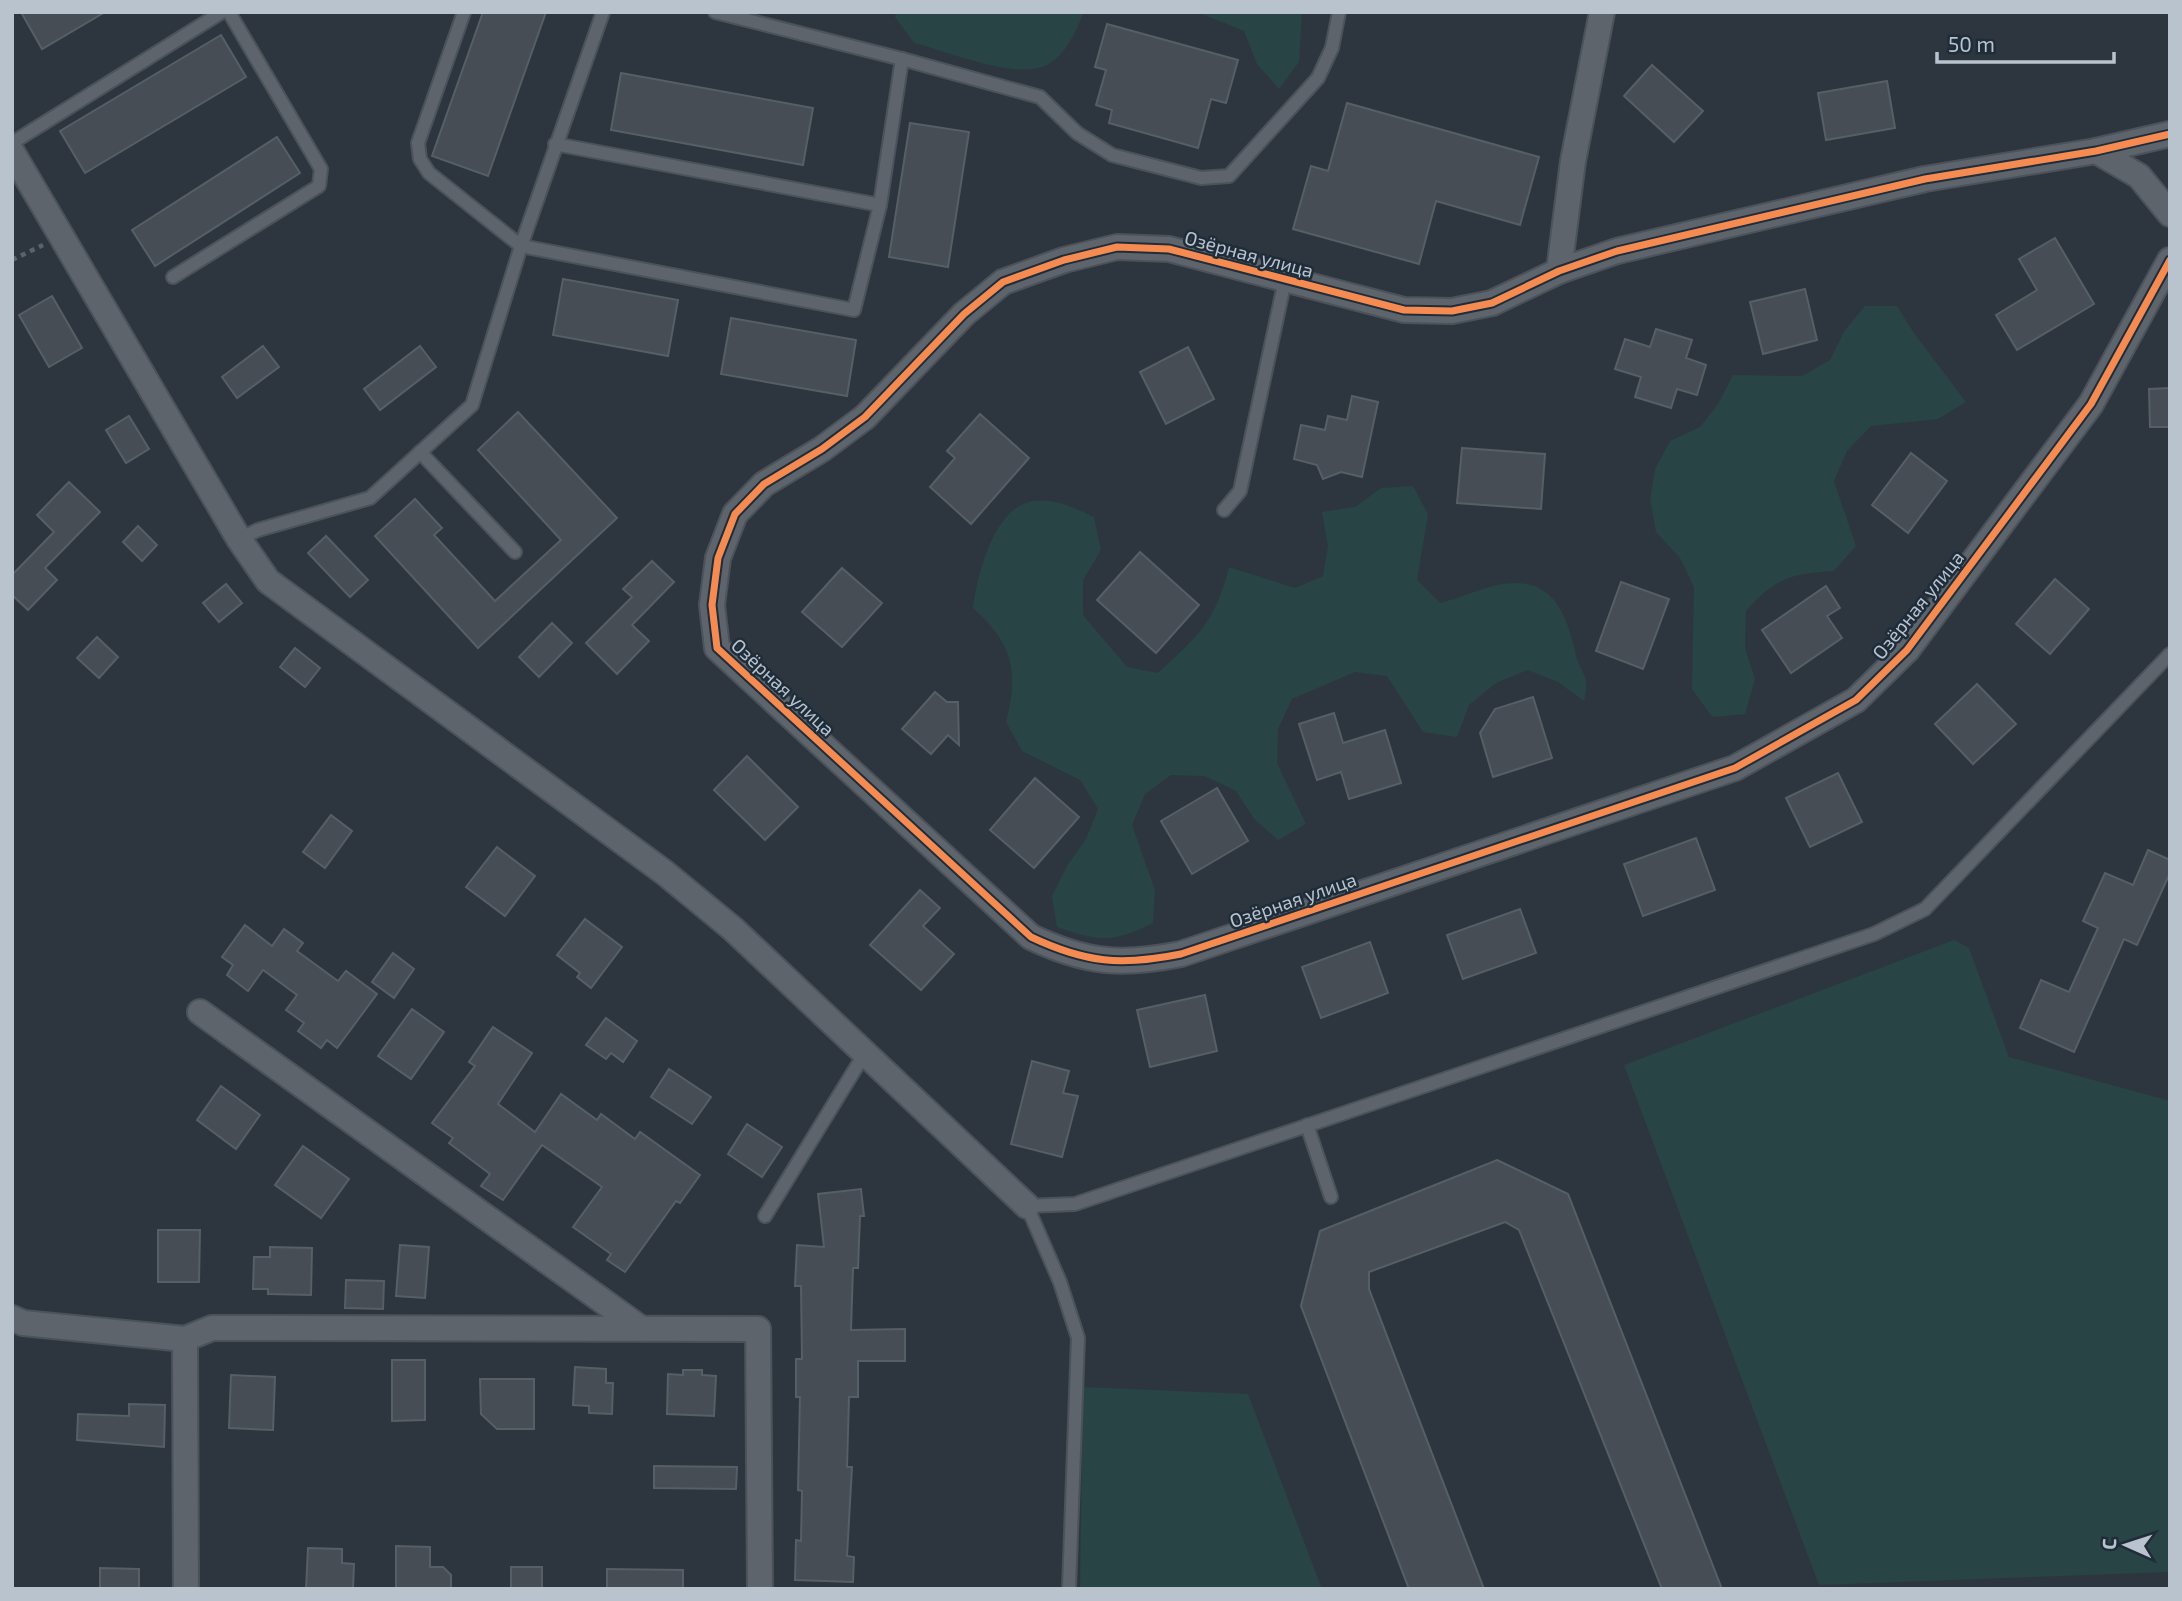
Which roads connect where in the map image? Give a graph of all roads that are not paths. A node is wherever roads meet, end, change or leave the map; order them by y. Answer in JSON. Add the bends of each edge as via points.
{"nodes":[{"id":1,"x":222,"y":12,"type":"edge"},
{"id":2,"x":229,"y":12,"type":"edge"},
{"id":3,"x":464,"y":12,"type":"edge"},
{"id":4,"x":603,"y":12,"type":"edge"},
{"id":5,"x":715,"y":12,"type":"edge"},
{"id":6,"x":1339,"y":12,"type":"edge"},
{"id":7,"x":1602,"y":12,"type":"edge"},
{"id":8,"x":902,"y":59,"type":"junction"},
{"id":9,"x":2170,"y":134,"type":"edge"},
{"id":10,"x":12,"y":143,"type":"edge"},
{"id":11,"x":555,"y":144,"type":"junction"},
{"id":12,"x":2096,"y":151,"type":"junction"},
{"id":13,"x":12,"y":152,"type":"edge"},
{"id":14,"x":880,"y":205,"type":"junction"},
{"id":15,"x":2170,"y":214,"type":"edge"},
{"id":16,"x":521,"y":246,"type":"junction"},
{"id":17,"x":2170,"y":260,"type":"edge"},
{"id":18,"x":1559,"y":271,"type":"junction"},
{"id":19,"x":173,"y":277,"type":"dead end"},
{"id":20,"x":1285,"y":280,"type":"junction"},
{"id":21,"x":420,"y":452,"type":"junction"},
{"id":22,"x":1224,"y":510,"type":"dead end"},
{"id":23,"x":239,"y":539,"type":"junction"},
{"id":24,"x":515,"y":552,"type":"dead end"},
{"id":25,"x":2170,"y":654,"type":"edge"},
{"id":26,"x":200,"y":1012,"type":"dead end"},
{"id":27,"x":865,"y":1054,"type":"junction"},
{"id":28,"x":1307,"y":1125,"type":"junction"},
{"id":29,"x":1331,"y":1197,"type":"dead end"},
{"id":30,"x":1027,"y":1206,"type":"junction"},
{"id":31,"x":765,"y":1216,"type":"dead end"},
{"id":32,"x":12,"y":1318,"type":"edge"},
{"id":33,"x":639,"y":1327,"type":"junction"},
{"id":34,"x":185,"y":1339,"type":"junction"},
{"id":35,"x":186,"y":1589,"type":"edge"},
{"id":36,"x":760,"y":1589,"type":"edge"},
{"id":37,"x":1069,"y":1589,"type":"edge"}],
"edges":[{"from":1,"to":10,"type":"lane"},
{"from":2,"to":19,"type":"lane","via":[[321,169],[319,186]]},
{"from":3,"to":16,"type":"lane","via":[[418,143],[420,159],[429,173]]},
{"from":4,"to":11,"type":"lane"},
{"from":5,"to":8,"type":"lane"},
{"from":6,"to":8,"type":"lane","via":[[1332,48],[1318,78],[1229,176],[1220,177],[1201,178],[1112,155],[1077,133],[1040,97]]},
{"from":7,"to":18,"type":"street","via":[[1573,161]]},
{"from":8,"to":14,"type":"lane"},
{"from":9,"to":12,"type":"street","name":"Озёрная улица"},
{"from":11,"to":14,"type":"lane"},
{"from":11,"to":16,"type":"lane"},
{"from":12,"to":15,"type":"street","via":[[2139,176]]},
{"from":12,"to":18,"type":"street","name":"Озёрная улица","via":[[1912,182],[1617,251]]},
{"from":13,"to":23,"type":"street"},
{"from":14,"to":16,"type":"lane","via":[[854,310]]},
{"from":16,"to":21,"type":"lane","via":[[472,405]]},
{"from":17,"to":20,"type":"street","name":"Озёрная улица","via":[[2091,404],[1907,650],[1856,700],[1735,768],[1181,954],[1108,961],[1068,955],[1031,937],[717,648],[712,605],[718,558],[736,514],[764,484],[864,417],[964,314],[1003,282],[1117,247],[1169,249]]},
{"from":18,"to":20,"type":"street","name":"Озёрная улица","via":[[1492,303],[1452,311],[1404,310]]},
{"from":20,"to":22,"type":"lane","via":[[1240,491]]},
{"from":21,"to":23,"type":"lane","via":[[370,498]]},
{"from":21,"to":24,"type":"lane"},
{"from":23,"to":27,"type":"street","via":[[268,581],[665,873],[733,929]]},
{"from":25,"to":28,"type":"lane","via":[[1925,908],[1874,934]]},
{"from":26,"to":33,"type":"street"},
{"from":27,"to":30,"type":"street"},
{"from":27,"to":31,"type":"lane"},
{"from":28,"to":29,"type":"lane"},
{"from":28,"to":30,"type":"lane","via":[[1075,1204]]},
{"from":30,"to":37,"type":"lane","via":[[1060,1282],[1077,1338]]},
{"from":32,"to":34,"type":"street","via":[[23,1323]]},
{"from":33,"to":34,"type":"street","via":[[212,1328]]},
{"from":33,"to":36,"type":"street","via":[[758,1329]]},
{"from":34,"to":35,"type":"street"}]}
